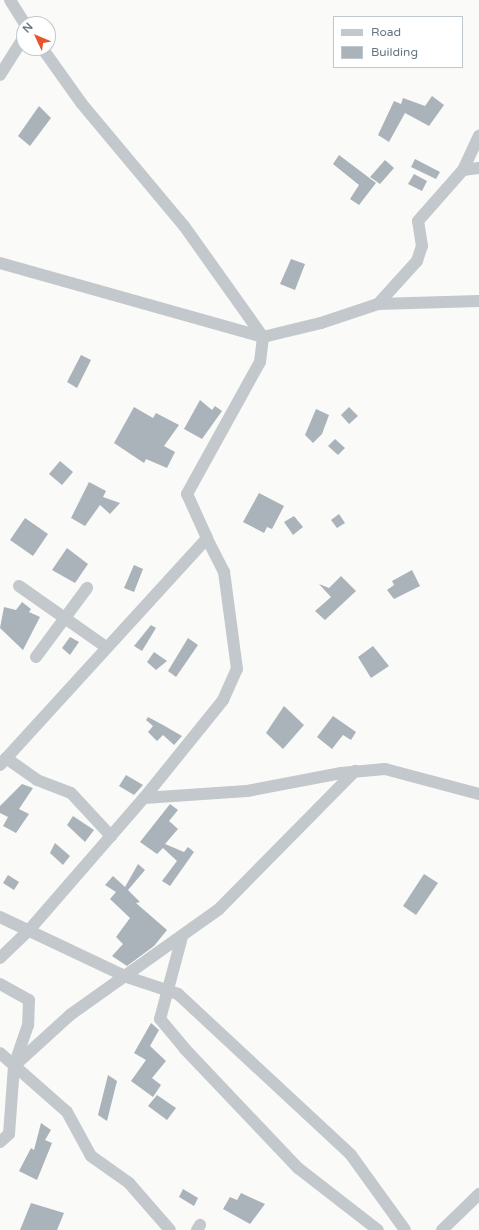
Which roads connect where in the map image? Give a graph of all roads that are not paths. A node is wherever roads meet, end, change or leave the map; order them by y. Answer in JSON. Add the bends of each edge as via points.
{"nodes":[{"id":1,"x":10,"y":0,"type":"edge"},
{"id":2,"x":20,"y":16,"type":"edge"},
{"id":3,"x":16,"y":50,"type":"edge"},
{"id":4,"x":48,"y":56,"type":"edge"},
{"id":5,"x":0,"y":75,"type":"edge"},
{"id":6,"x":479,"y":136,"type":"edge"},
{"id":7,"x":479,"y":168,"type":"edge"},
{"id":8,"x":463,"y":170,"type":"junction"},
{"id":9,"x":0,"y":263,"type":"edge"},
{"id":10,"x":479,"y":301,"type":"edge"},
{"id":11,"x":378,"y":304,"type":"junction"},
{"id":12,"x":263,"y":337,"type":"junction"},
{"id":13,"x":207,"y":538,"type":"junction"},
{"id":14,"x":18,"y":586,"type":"dead end"},
{"id":15,"x":87,"y":588,"type":"dead end"},
{"id":16,"x":65,"y":618,"type":"junction"},
{"id":17,"x":106,"y":647,"type":"junction"},
{"id":18,"x":36,"y":657,"type":"dead end"},
{"id":19,"x":3,"y":761,"type":"edge"},
{"id":20,"x":355,"y":771,"type":"junction"},
{"id":21,"x":479,"y":794,"type":"edge"},
{"id":22,"x":144,"y":798,"type":"junction"},
{"id":23,"x":111,"y":836,"type":"junction"},
{"id":24,"x":0,"y":917,"type":"edge"},
{"id":25,"x":30,"y":929,"type":"junction"},
{"id":26,"x":182,"y":937,"type":"junction"},
{"id":27,"x":0,"y":958,"type":"edge"},
{"id":28,"x":127,"y":977,"type":"junction"},
{"id":29,"x":0,"y":984,"type":"edge"},
{"id":30,"x":167,"y":990,"type":"junction"},
{"id":31,"x":0,"y":1053,"type":"edge"},
{"id":32,"x":14,"y":1066,"type":"junction"},
{"id":33,"x":0,"y":1142,"type":"edge"},
{"id":34,"x":479,"y":1194,"type":"edge"},
{"id":35,"x":170,"y":1230,"type":"edge"},
{"id":36,"x":378,"y":1230,"type":"edge"},
{"id":37,"x":405,"y":1230,"type":"edge"},
{"id":38,"x":442,"y":1230,"type":"edge"}],
"edges":[{"from":1,"to":2,"type":"street"},
{"from":3,"to":5,"type":"street"},
{"from":4,"to":12,"type":"street","via":[[82,104],[184,226]]},
{"from":6,"to":8,"type":"street"},
{"from":7,"to":8,"type":"street"},
{"from":8,"to":11,"type":"street","via":[[418,221],[422,246],[420,256]]},
{"from":9,"to":12,"type":"street"},
{"from":10,"to":11,"type":"street"},
{"from":11,"to":12,"type":"street","via":[[321,323]]},
{"from":12,"to":13,"type":"street","via":[[261,357],[187,494]]},
{"from":13,"to":17,"type":"street"},
{"from":13,"to":22,"type":"street","via":[[224,572],[237,669],[223,700]]},
{"from":14,"to":16,"type":"street"},
{"from":15,"to":16,"type":"street"},
{"from":16,"to":17,"type":"street"},
{"from":16,"to":18,"type":"street"},
{"from":17,"to":19,"type":"street"},
{"from":19,"to":23,"type":"street","via":[[37,780],[71,793]]},
{"from":20,"to":21,"type":"street","via":[[385,769]]},
{"from":20,"to":22,"type":"street","via":[[247,791]]},
{"from":20,"to":26,"type":"street","via":[[219,909]]},
{"from":22,"to":23,"type":"street"},
{"from":23,"to":25,"type":"street"},
{"from":24,"to":25,"type":"street"},
{"from":25,"to":27,"type":"street"},
{"from":25,"to":28,"type":"street"},
{"from":26,"to":28,"type":"street"},
{"from":26,"to":30,"type":"street"},
{"from":28,"to":30,"type":"street"},
{"from":28,"to":32,"type":"street","via":[[70,1014]]},
{"from":29,"to":32,"type":"street","via":[[29,1000],[28,1025]]},
{"from":30,"to":36,"type":"street","via":[[160,1019],[184,1048],[298,1168]]},
{"from":30,"to":37,"type":"street","via":[[178,994],[351,1155]]},
{"from":31,"to":32,"type":"street"},
{"from":32,"to":33,"type":"street","via":[[9,1134]]},
{"from":32,"to":35,"type":"street","via":[[66,1112],[91,1156],[129,1183]]},
{"from":34,"to":38,"type":"street"}]}
